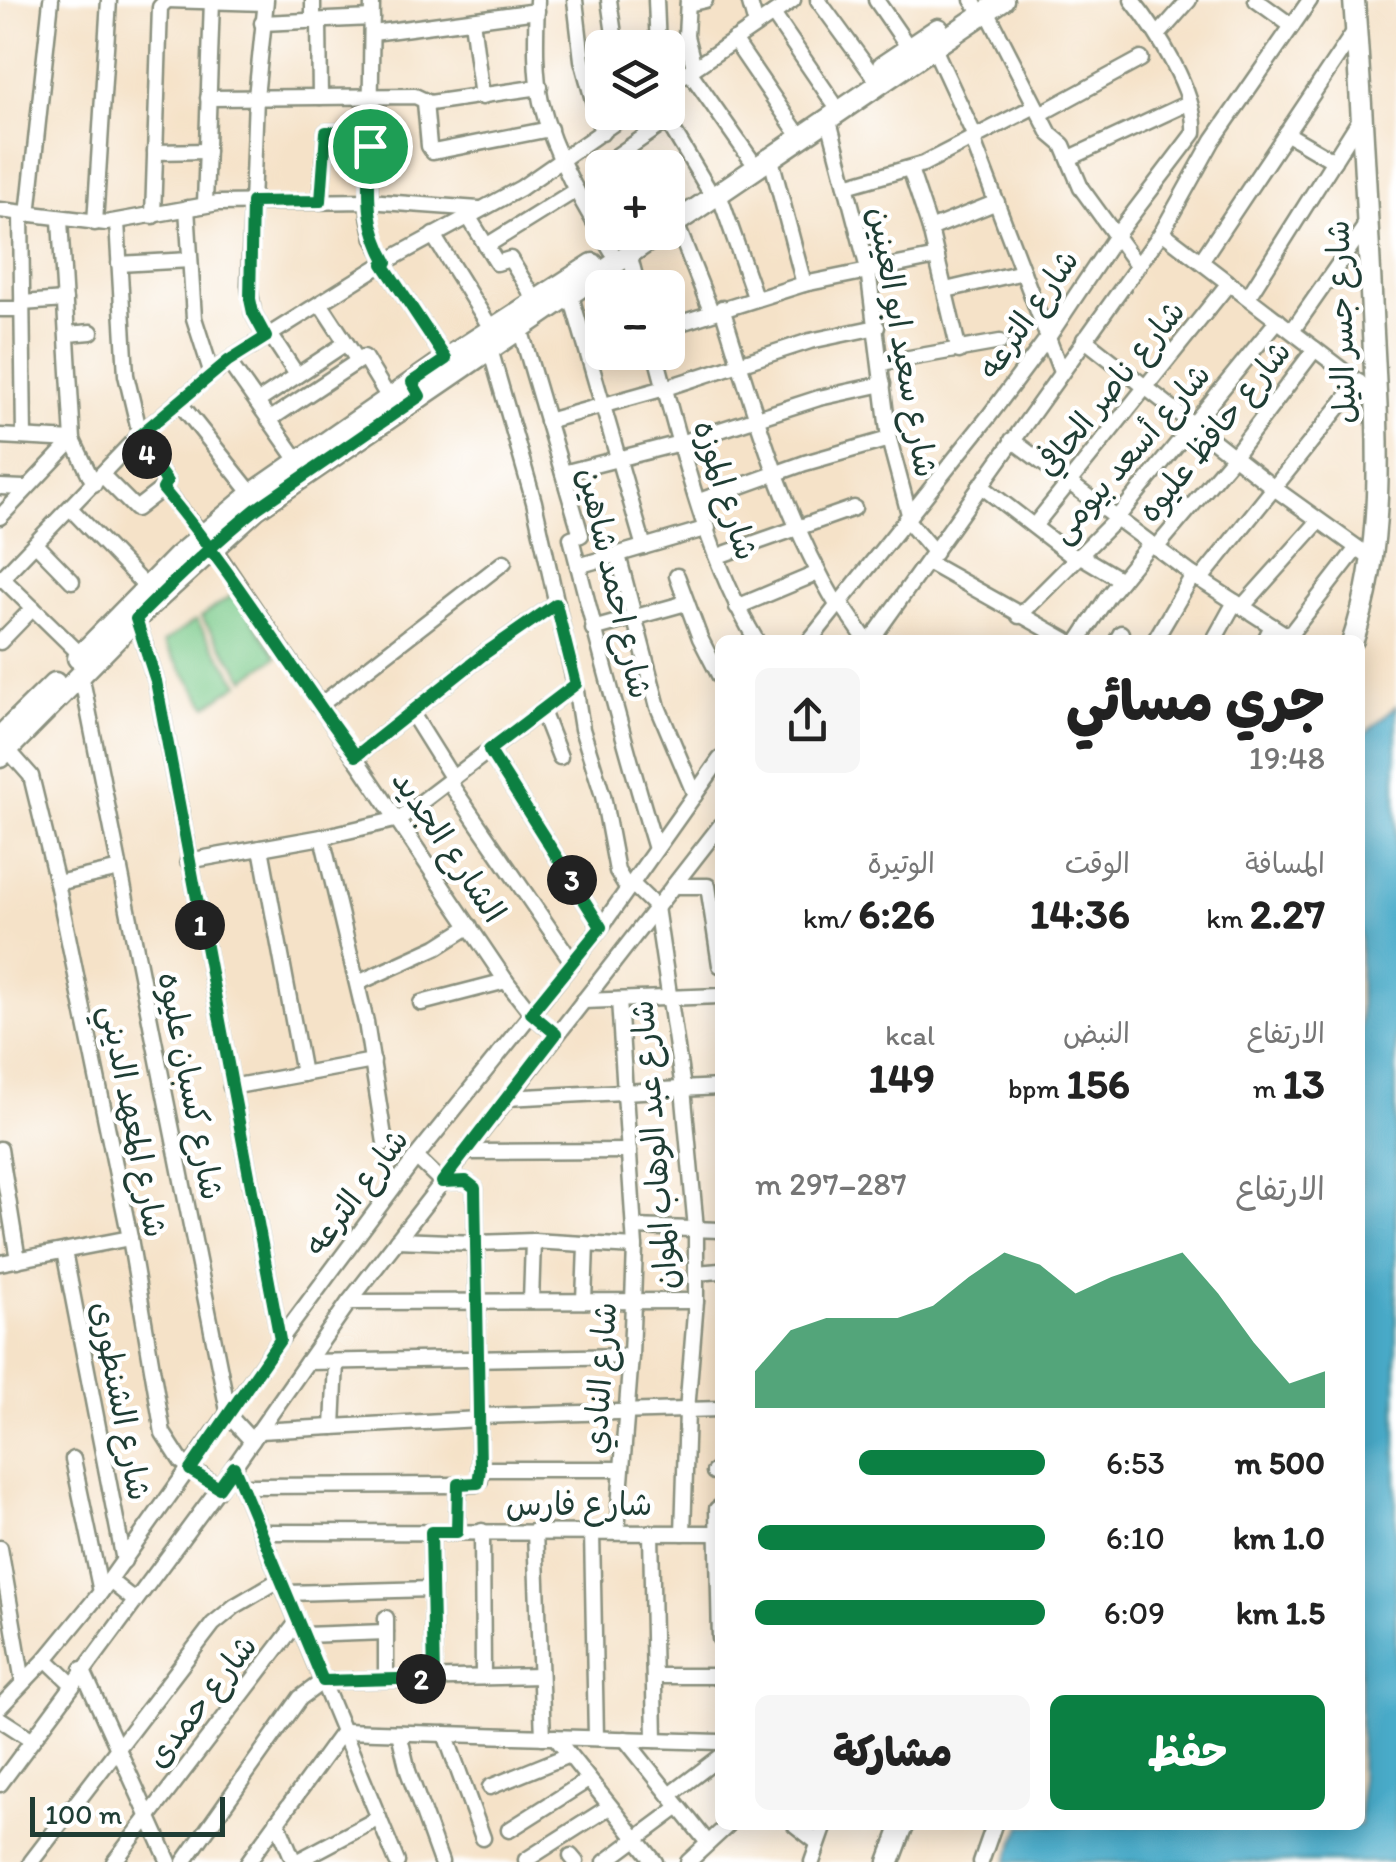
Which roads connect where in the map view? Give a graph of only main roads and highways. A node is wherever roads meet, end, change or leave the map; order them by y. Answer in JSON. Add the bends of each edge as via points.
{"nodes":[{"id":1,"x":1354,"y":0,"type":"edge"},
{"id":2,"x":983,"y":3,"type":"edge"},
{"id":3,"x":831,"y":112,"type":"junction"},
{"id":4,"x":760,"y":158,"type":"junction"},
{"id":5,"x":685,"y":212,"type":"edge"},
{"id":6,"x":623,"y":250,"type":"edge"},
{"id":7,"x":625,"y":250,"type":"edge"},
{"id":8,"x":620,"y":253,"type":"junction"},
{"id":9,"x":491,"y":339,"type":"junction"},
{"id":10,"x":416,"y":389,"type":"junction"},
{"id":11,"x":207,"y":541,"type":"junction"},
{"id":12,"x":1355,"y":635,"type":"edge"},
{"id":13,"x":81,"y":665,"type":"junction"},
{"id":14,"x":3,"y":748,"type":"edge"},
{"id":15,"x":901,"y":1830,"type":"edge"},
{"id":16,"x":889,"y":1862,"type":"edge"}],
"edges":[{"from":1,"to":12,"type":"main road","name":"شارع جسر النيل","via":[[1368,222],[1366,596]]},
{"from":2,"to":3,"type":"main road","via":[[872,74]]},
{"from":2,"to":3,"type":"main road","via":[[934,48]]},
{"from":3,"to":4,"type":"main road"},
{"from":3,"to":4,"type":"main road","via":[[794,128]]},
{"from":4,"to":5,"type":"main road"},
{"from":6,"to":8,"type":"main road"},
{"from":7,"to":8,"type":"main road"},
{"from":8,"to":9,"type":"main road","via":[[536,301]]},
{"from":8,"to":9,"type":"main road","via":[[571,296]]},
{"from":9,"to":10,"type":"main road"},
{"from":9,"to":10,"type":"main road","via":[[446,359]]},
{"from":10,"to":11,"type":"main road"},
{"from":10,"to":11,"type":"main road","via":[[389,398],[252,494]]},
{"from":11,"to":13,"type":"main road","via":[[136,619]]},
{"from":11,"to":13,"type":"main road","via":[[146,588]]},
{"from":13,"to":14,"type":"main road"},
{"from":15,"to":16,"type":"main road"}]}
